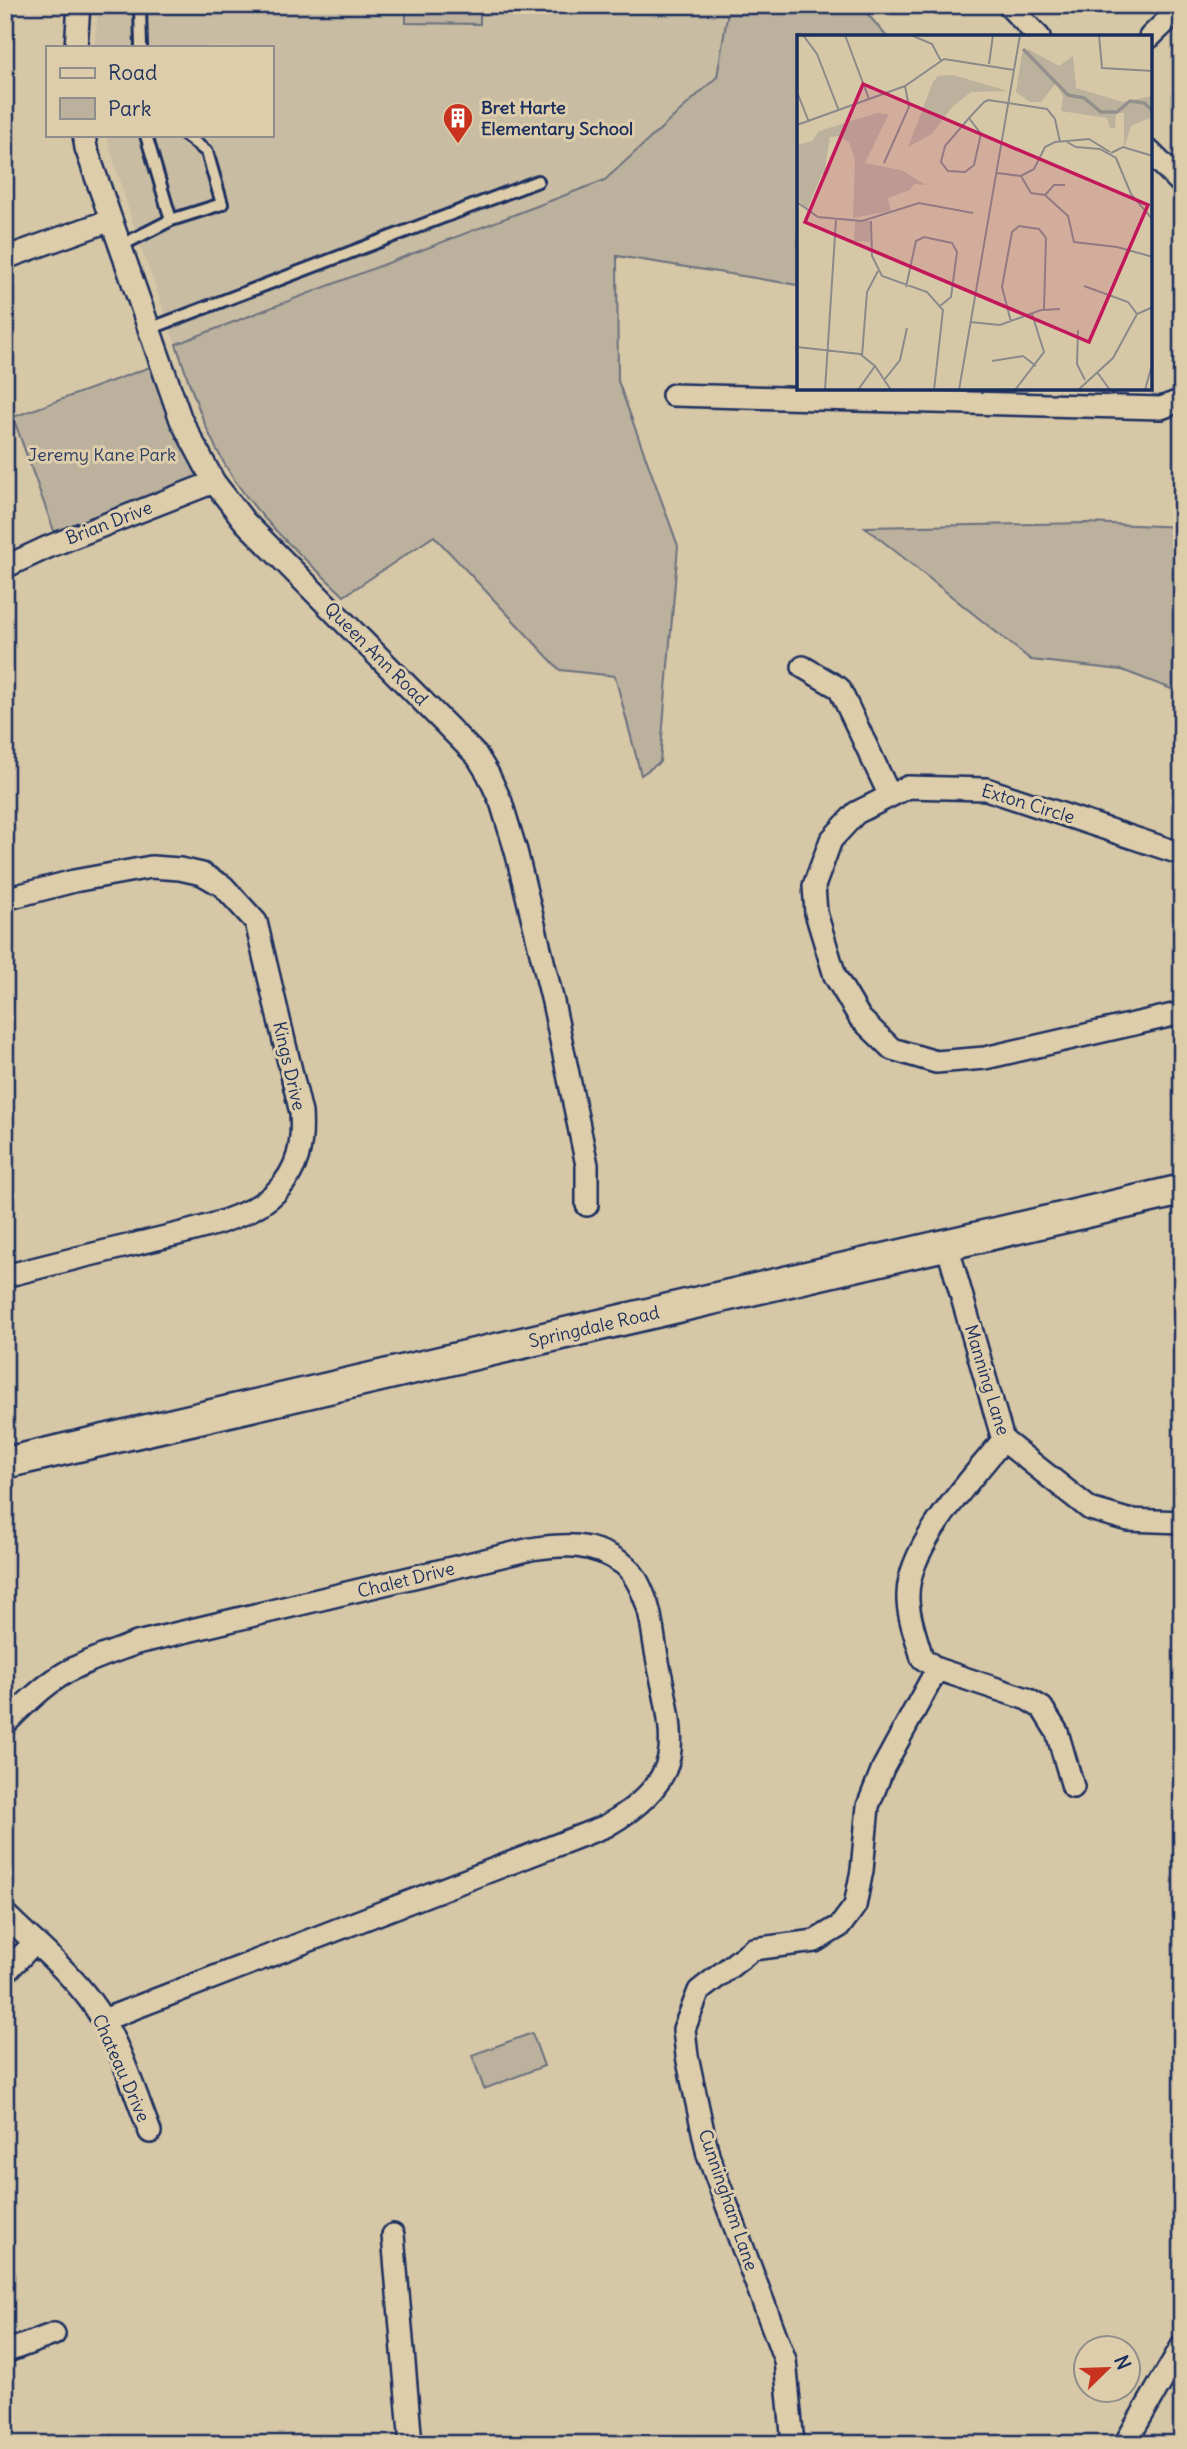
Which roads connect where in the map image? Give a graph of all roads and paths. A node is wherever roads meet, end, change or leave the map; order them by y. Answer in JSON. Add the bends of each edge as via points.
{"nodes":[{"id":1,"x":79,"y":5,"type":"edge"},
{"id":2,"x":123,"y":5,"type":"edge"},
{"id":3,"x":1008,"y":5,"type":"edge"},
{"id":4,"x":1182,"y":6,"type":"edge"},
{"id":5,"x":140,"y":7,"type":"edge"},
{"id":6,"x":1037,"y":35,"type":"edge"},
{"id":7,"x":1152,"y":35,"type":"edge"},
{"id":8,"x":76,"y":46,"type":"edge"},
{"id":9,"x":141,"y":46,"type":"edge"},
{"id":10,"x":85,"y":136,"type":"edge"},
{"id":11,"x":146,"y":136,"type":"edge"},
{"id":12,"x":186,"y":136,"type":"edge"},
{"id":13,"x":1152,"y":154,"type":"edge"},
{"id":14,"x":538,"y":181,"type":"dead end"},
{"id":15,"x":1182,"y":184,"type":"edge"},
{"id":16,"x":111,"y":220,"type":"junction"},
{"id":17,"x":171,"y":220,"type":"junction"},
{"id":18,"x":120,"y":246,"type":"junction"},
{"id":19,"x":5,"y":258,"type":"edge"},
{"id":20,"x":149,"y":329,"type":"junction"},
{"id":21,"x":673,"y":395,"type":"dead end"},
{"id":22,"x":1182,"y":400,"type":"edge"},
{"id":23,"x":214,"y":482,"type":"junction"},
{"id":24,"x":5,"y":567,"type":"edge"},
{"id":25,"x":803,"y":667,"type":"dead end"},
{"id":26,"x":890,"y":796,"type":"junction"},
{"id":27,"x":1182,"y":854,"type":"edge"},
{"id":28,"x":5,"y":899,"type":"edge"},
{"id":29,"x":1182,"y":1013,"type":"edge"},
{"id":30,"x":1182,"y":1190,"type":"edge"},
{"id":31,"x":587,"y":1205,"type":"dead end"},
{"id":32,"x":947,"y":1245,"type":"junction"},
{"id":33,"x":5,"y":1276,"type":"edge"},
{"id":34,"x":1003,"y":1440,"type":"junction"},
{"id":35,"x":5,"y":1464,"type":"edge"},
{"id":36,"x":1182,"y":1522,"type":"edge"},
{"id":37,"x":937,"y":1669,"type":"junction"},
{"id":38,"x":5,"y":1724,"type":"edge"},
{"id":39,"x":1073,"y":1787,"type":"dead end"},
{"id":40,"x":5,"y":1913,"type":"edge"},
{"id":41,"x":34,"y":1943,"type":"junction"},
{"id":42,"x":5,"y":1973,"type":"edge"},
{"id":43,"x":103,"y":2020,"type":"junction"},
{"id":44,"x":150,"y":2132,"type":"dead end"},
{"id":45,"x":393,"y":2235,"type":"dead end"},
{"id":46,"x":54,"y":2333,"type":"dead end"},
{"id":47,"x":1182,"y":2346,"type":"edge"},
{"id":48,"x":5,"y":2352,"type":"edge"},
{"id":49,"x":411,"y":2444,"type":"edge"},
{"id":50,"x":793,"y":2444,"type":"edge"},
{"id":51,"x":1125,"y":2444,"type":"edge"}],
"edges":[{"from":1,"to":8,"type":"street"},
{"from":2,"to":5,"type":"lane"},
{"from":3,"to":6,"type":"street"},
{"from":4,"to":7,"type":"street"},
{"from":5,"to":9,"type":"lane"},
{"from":10,"to":16,"type":"street","name":"Queen Ann Road"},
{"from":11,"to":17,"type":"lane"},
{"from":12,"to":17,"type":"lane","via":[[207,152],[222,204]]},
{"from":13,"to":15,"type":"street"},
{"from":14,"to":20,"type":"lane"},
{"from":16,"to":18,"type":"street","name":"Queen Ann Road"},
{"from":16,"to":19,"type":"street"},
{"from":17,"to":18,"type":"lane"},
{"from":18,"to":20,"type":"street","name":"Queen Ann Road"},
{"from":20,"to":23,"type":"street","name":"Queen Ann Road","via":[[181,420]]},
{"from":21,"to":22,"type":"street","via":[[1161,408]]},
{"from":23,"to":24,"type":"street","name":"Brian Drive"},
{"from":23,"to":31,"type":"street","name":"Queen Ann Road","via":[[245,522],[477,756],[488,774],[516,851],[553,1002],[587,1165]]},
{"from":25,"to":26,"type":"street","via":[[839,688]]},
{"from":26,"to":27,"type":"street","name":"Exton Circle","via":[[908,787],[986,789]]},
{"from":26,"to":29,"type":"street","name":"Exton Circle","via":[[856,813],[831,840],[814,886],[816,913],[835,976],[860,1018],[892,1049],[936,1062],[985,1058]]},
{"from":28,"to":33,"type":"street","name":"Kings Drive","via":[[150,867],[202,874],[223,886],[256,922],[303,1138],[289,1177],[255,1208],[210,1225]]},
{"from":30,"to":32,"type":"main road","name":"Springdale Road"},
{"from":32,"to":34,"type":"street","name":"Manning Lane"},
{"from":32,"to":35,"type":"main road","name":"Springdale Road"},
{"from":34,"to":36,"type":"street","name":"Manning Lane","via":[[1090,1509],[1128,1520]]},
{"from":34,"to":37,"type":"street","via":[[946,1511],[912,1565],[907,1596],[914,1627],[922,1658]]},
{"from":37,"to":39,"type":"street","via":[[1042,1708],[1057,1732]]},
{"from":37,"to":50,"type":"street","name":"Cunningham Lane","via":[[883,1768],[868,1806],[855,1906],[840,1926],[815,1941],[753,1949],[699,1990],[684,2029],[708,2155],[785,2361]]},
{"from":38,"to":43,"type":"street","name":"Chalet Drive","via":[[65,1673],[137,1643],[530,1549],[586,1546],[624,1564],[648,1606],[670,1730],[667,1762],[659,1780],[632,1811],[606,1826]]},
{"from":40,"to":41,"type":"street","name":"Chateau Drive"},
{"from":41,"to":42,"type":"street"},
{"from":41,"to":43,"type":"street","name":"Chateau Drive","via":[[64,1968]]},
{"from":43,"to":44,"type":"street","name":"Chateau Drive"},
{"from":45,"to":49,"type":"street"},
{"from":46,"to":48,"type":"street"},
{"from":47,"to":51,"type":"street"}]}
